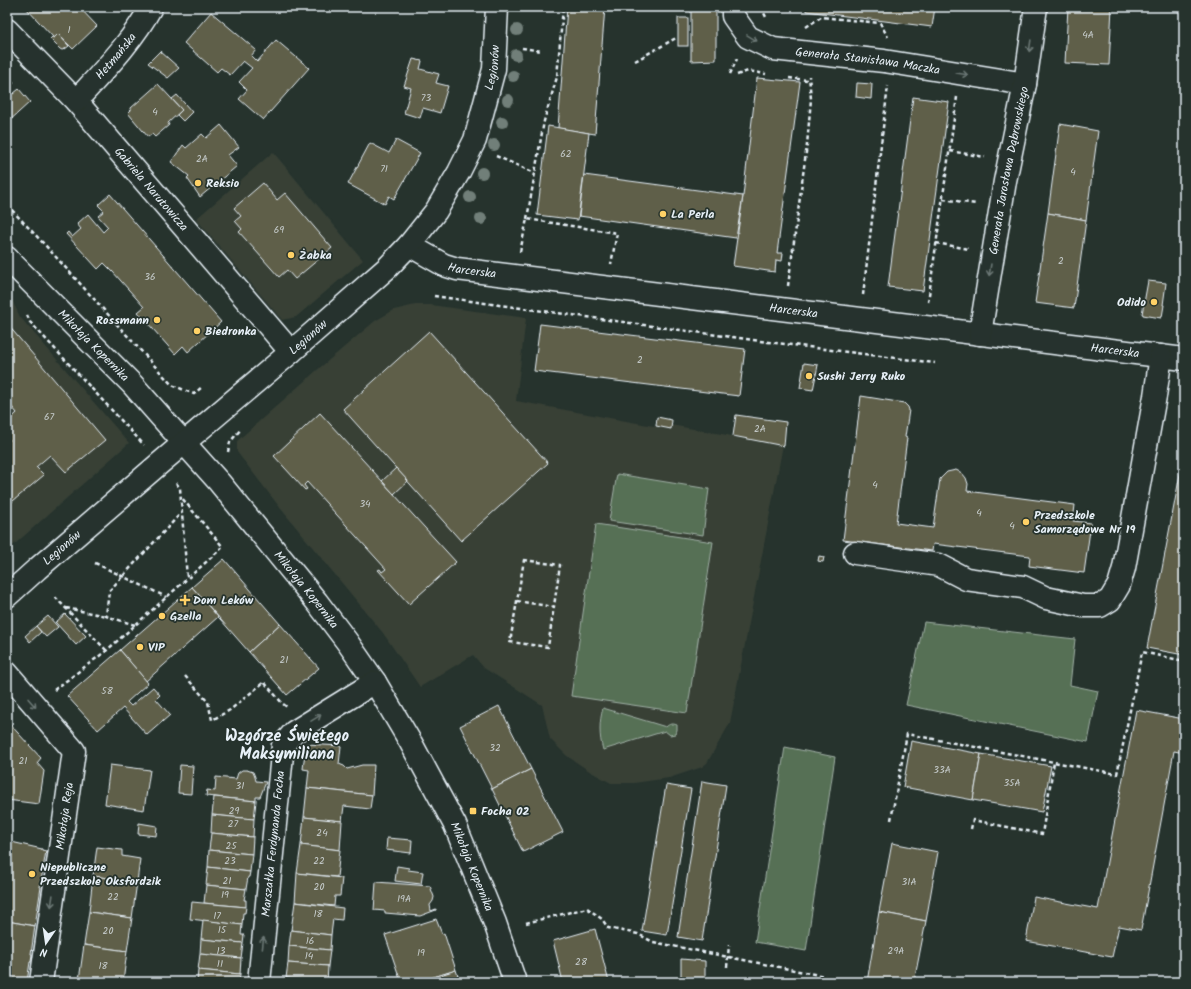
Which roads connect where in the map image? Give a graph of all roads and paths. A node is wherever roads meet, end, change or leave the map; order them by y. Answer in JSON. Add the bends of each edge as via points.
{"nodes":[{"id":1,"x":151,"y":7,"type":"edge"},
{"id":2,"x":497,"y":7,"type":"edge"},
{"id":3,"x":563,"y":7,"type":"edge"},
{"id":4,"x":733,"y":7,"type":"edge"},
{"id":5,"x":1036,"y":7,"type":"edge"},
{"id":6,"x":7,"y":30,"type":"edge"},
{"id":7,"x":676,"y":38,"type":"dead end"},
{"id":8,"x":522,"y":48,"type":"dead end"},
{"id":9,"x":542,"y":51,"type":"dead end"},
{"id":10,"x":635,"y":61,"type":"dead end"},
{"id":11,"x":808,"y":80,"type":"dead end"},
{"id":12,"x":889,"y":83,"type":"dead end"},
{"id":13,"x":1025,"y":84,"type":"junction"},
{"id":14,"x":958,"y":92,"type":"dead end"},
{"id":15,"x":76,"y":101,"type":"junction"},
{"id":16,"x":950,"y":151,"type":"junction"},
{"id":17,"x":496,"y":156,"type":"dead end"},
{"id":18,"x":987,"y":157,"type":"dead end"},
{"id":19,"x":535,"y":173,"type":"junction"},
{"id":20,"x":943,"y":198,"type":"junction"},
{"id":21,"x":980,"y":204,"type":"dead end"},
{"id":22,"x":7,"y":205,"type":"edge"},
{"id":23,"x":527,"y":219,"type":"junction"},
{"id":24,"x":936,"y":244,"type":"junction"},
{"id":25,"x":409,"y":245,"type":"junction"},
{"id":26,"x":973,"y":249,"type":"dead end"},
{"id":27,"x":514,"y":253,"type":"dead end"},
{"id":28,"x":7,"y":258,"type":"edge"},
{"id":29,"x":603,"y":264,"type":"dead end"},
{"id":30,"x":796,"y":287,"type":"dead end"},
{"id":31,"x":856,"y":294,"type":"dead end"},
{"id":32,"x":434,"y":296,"type":"dead end"},
{"id":33,"x":928,"y":303,"type":"dead end"},
{"id":34,"x":24,"y":308,"type":"dead end"},
{"id":35,"x":980,"y":334,"type":"junction"},
{"id":36,"x":291,"y":352,"type":"junction"},
{"id":37,"x":1161,"y":356,"type":"junction"},
{"id":38,"x":1184,"y":359,"type":"edge"},
{"id":39,"x":936,"y":363,"type":"dead end"},
{"id":40,"x":202,"y":387,"type":"dead end"},
{"id":41,"x":241,"y":429,"type":"dead end"},
{"id":42,"x":141,"y":442,"type":"dead end"},
{"id":43,"x":184,"y":443,"type":"junction"},
{"id":44,"x":228,"y":452,"type":"dead end"},
{"id":45,"x":180,"y":488,"type":"dead end"},
{"id":46,"x":181,"y":496,"type":"junction"},
{"id":47,"x":182,"y":512,"type":"junction"},
{"id":48,"x":855,"y":553,"type":"dead end"},
{"id":49,"x":95,"y":563,"type":"dead end"},
{"id":50,"x":123,"y":576,"type":"junction"},
{"id":51,"x":187,"y":578,"type":"junction"},
{"id":52,"x":7,"y":596,"type":"edge"},
{"id":53,"x":55,"y":597,"type":"dead end"},
{"id":54,"x":166,"y":597,"type":"junction"},
{"id":55,"x":517,"y":601,"type":"junction"},
{"id":56,"x":554,"y":606,"type":"junction"},
{"id":57,"x":66,"y":608,"type":"junction"},
{"id":58,"x":106,"y":616,"type":"junction"},
{"id":59,"x":135,"y":625,"type":"junction"},
{"id":60,"x":106,"y":650,"type":"junction"},
{"id":61,"x":1184,"y":661,"type":"edge"},
{"id":62,"x":7,"y":673,"type":"edge"},
{"id":63,"x":185,"y":676,"type":"dead end"},
{"id":64,"x":375,"y":682,"type":"junction"},
{"id":65,"x":50,"y":693,"type":"dead end"},
{"id":66,"x":309,"y":723,"type":"junction"},
{"id":67,"x":1054,"y":762,"type":"junction"},
{"id":68,"x":891,"y":820,"type":"dead end"},
{"id":69,"x":971,"y":829,"type":"dead end"},
{"id":70,"x":526,"y":923,"type":"dead end"},
{"id":71,"x":729,"y":945,"type":"dead end"},
{"id":72,"x":729,"y":958,"type":"junction"},
{"id":73,"x":727,"y":967,"type":"dead end"},
{"id":74,"x":41,"y":982,"type":"edge"},
{"id":75,"x":259,"y":982,"type":"edge"},
{"id":76,"x":515,"y":982,"type":"edge"},
{"id":77,"x":832,"y":982,"type":"edge"}],
"edges":[{"from":1,"to":15,"type":"street","name":"Hetmańska","via":[[129,41]]},
{"from":2,"to":25,"type":"street","name":"Legionów","via":[[494,69],[475,140],[436,211]]},
{"from":3,"to":19,"type":"path","via":[[556,77],[544,121]]},
{"from":4,"to":13,"type":"street","name":"Generała Stanisława Maczka","one_way":true,"via":[[733,16],[748,37],[773,49],[884,61]]},
{"from":5,"to":13,"type":"street","name":"Generała Jarosława Dąbrowskiego","one_way":true},
{"from":6,"to":15,"type":"street","name":"Gabriela Narutowicza"},
{"from":7,"to":10,"type":"path"},
{"from":8,"to":9,"type":"path"},
{"from":11,"to":30,"type":"path","via":[[811,99],[807,145],[788,286]]},
{"from":12,"to":31,"type":"path","via":[[863,295]]},
{"from":13,"to":35,"type":"street","name":"Generała Jarosława Dąbrowskiego","one_way":true,"via":[[1005,181]]},
{"from":14,"to":16,"type":"path"},
{"from":15,"to":36,"type":"street","name":"Gabriela Narutowicza"},
{"from":16,"to":18,"type":"path"},
{"from":16,"to":20,"type":"path"},
{"from":17,"to":19,"type":"path"},
{"from":19,"to":23,"type":"path"},
{"from":20,"to":21,"type":"path"},
{"from":20,"to":24,"type":"path"},
{"from":22,"to":40,"type":"path","via":[[172,385],[194,394]]},
{"from":23,"to":27,"type":"path","via":[[520,254]]},
{"from":23,"to":29,"type":"path","via":[[617,233],[611,265]]},
{"from":24,"to":26,"type":"path"},
{"from":24,"to":33,"type":"path"},
{"from":25,"to":35,"type":"street","name":"Harcerska","via":[[444,265],[457,269]]},
{"from":25,"to":36,"type":"street","name":"Legionów","via":[[387,268]]},
{"from":28,"to":43,"type":"street","name":"Mikołaja Kopernika","via":[[132,384]]},
{"from":32,"to":39,"type":"path"},
{"from":34,"to":42,"type":"path","via":[[30,322]]},
{"from":35,"to":37,"type":"street","name":"Harcerska"},
{"from":36,"to":43,"type":"street","name":"Legionów"},
{"from":37,"to":38,"type":"street","name":"Harcerska"},
{"from":37,"to":48,"type":"street","via":[[1124,568],[1119,585],[1110,600],[1100,606],[1083,606],[1046,598],[1024,587],[966,579],[939,565]]},
{"from":41,"to":44,"type":"path","via":[[230,442]]},
{"from":43,"to":52,"type":"street","name":"Legionów"},
{"from":43,"to":64,"type":"street","name":"Mikołaja Kopernika","via":[[317,602]]},
{"from":45,"to":46,"type":"path"},
{"from":46,"to":47,"type":"path"},
{"from":46,"to":51,"type":"path","via":[[223,547]]},
{"from":47,"to":50,"type":"path"},
{"from":47,"to":51,"type":"path"},
{"from":49,"to":50,"type":"path"},
{"from":50,"to":54,"type":"path"},
{"from":50,"to":58,"type":"path","via":[[109,591]]},
{"from":51,"to":54,"type":"path"},
{"from":53,"to":57,"type":"path"},
{"from":54,"to":59,"type":"path"},
{"from":55,"to":56,"type":"path"},
{"from":55,"to":56,"type":"path","via":[[524,560],[560,565]]},
{"from":55,"to":56,"type":"path","via":[[510,642],[548,647]]},
{"from":57,"to":58,"type":"path"},
{"from":57,"to":60,"type":"path"},
{"from":58,"to":59,"type":"path"},
{"from":59,"to":60,"type":"path"},
{"from":60,"to":65,"type":"path"},
{"from":61,"to":67,"type":"path","via":[[1142,652],[1117,774]]},
{"from":62,"to":74,"type":"street","name":"Mikołaja Reja","one_way":true,"via":[[74,751]]},
{"from":63,"to":66,"type":"path","via":[[208,702],[212,720],[230,710],[264,682],[283,704]]},
{"from":66,"to":64,"type":"street","name":"Marszałka Ferdynanda Focha","one_way":true},
{"from":64,"to":76,"type":"street","name":"Mikołaja Kopernika","via":[[412,743],[455,825],[495,922]]},
{"from":75,"to":66,"type":"street","name":"Marszałka Ferdynanda Focha","one_way":true,"via":[[283,745],[294,732]]},
{"from":67,"to":68,"type":"path","via":[[907,734]]},
{"from":67,"to":69,"type":"path","via":[[1042,834],[973,820]]},
{"from":70,"to":72,"type":"path","via":[[588,908],[602,919],[608,928],[638,934],[654,942]]},
{"from":71,"to":72,"type":"path"},
{"from":72,"to":73,"type":"path"},
{"from":72,"to":77,"type":"path","via":[[824,976]]}]}
